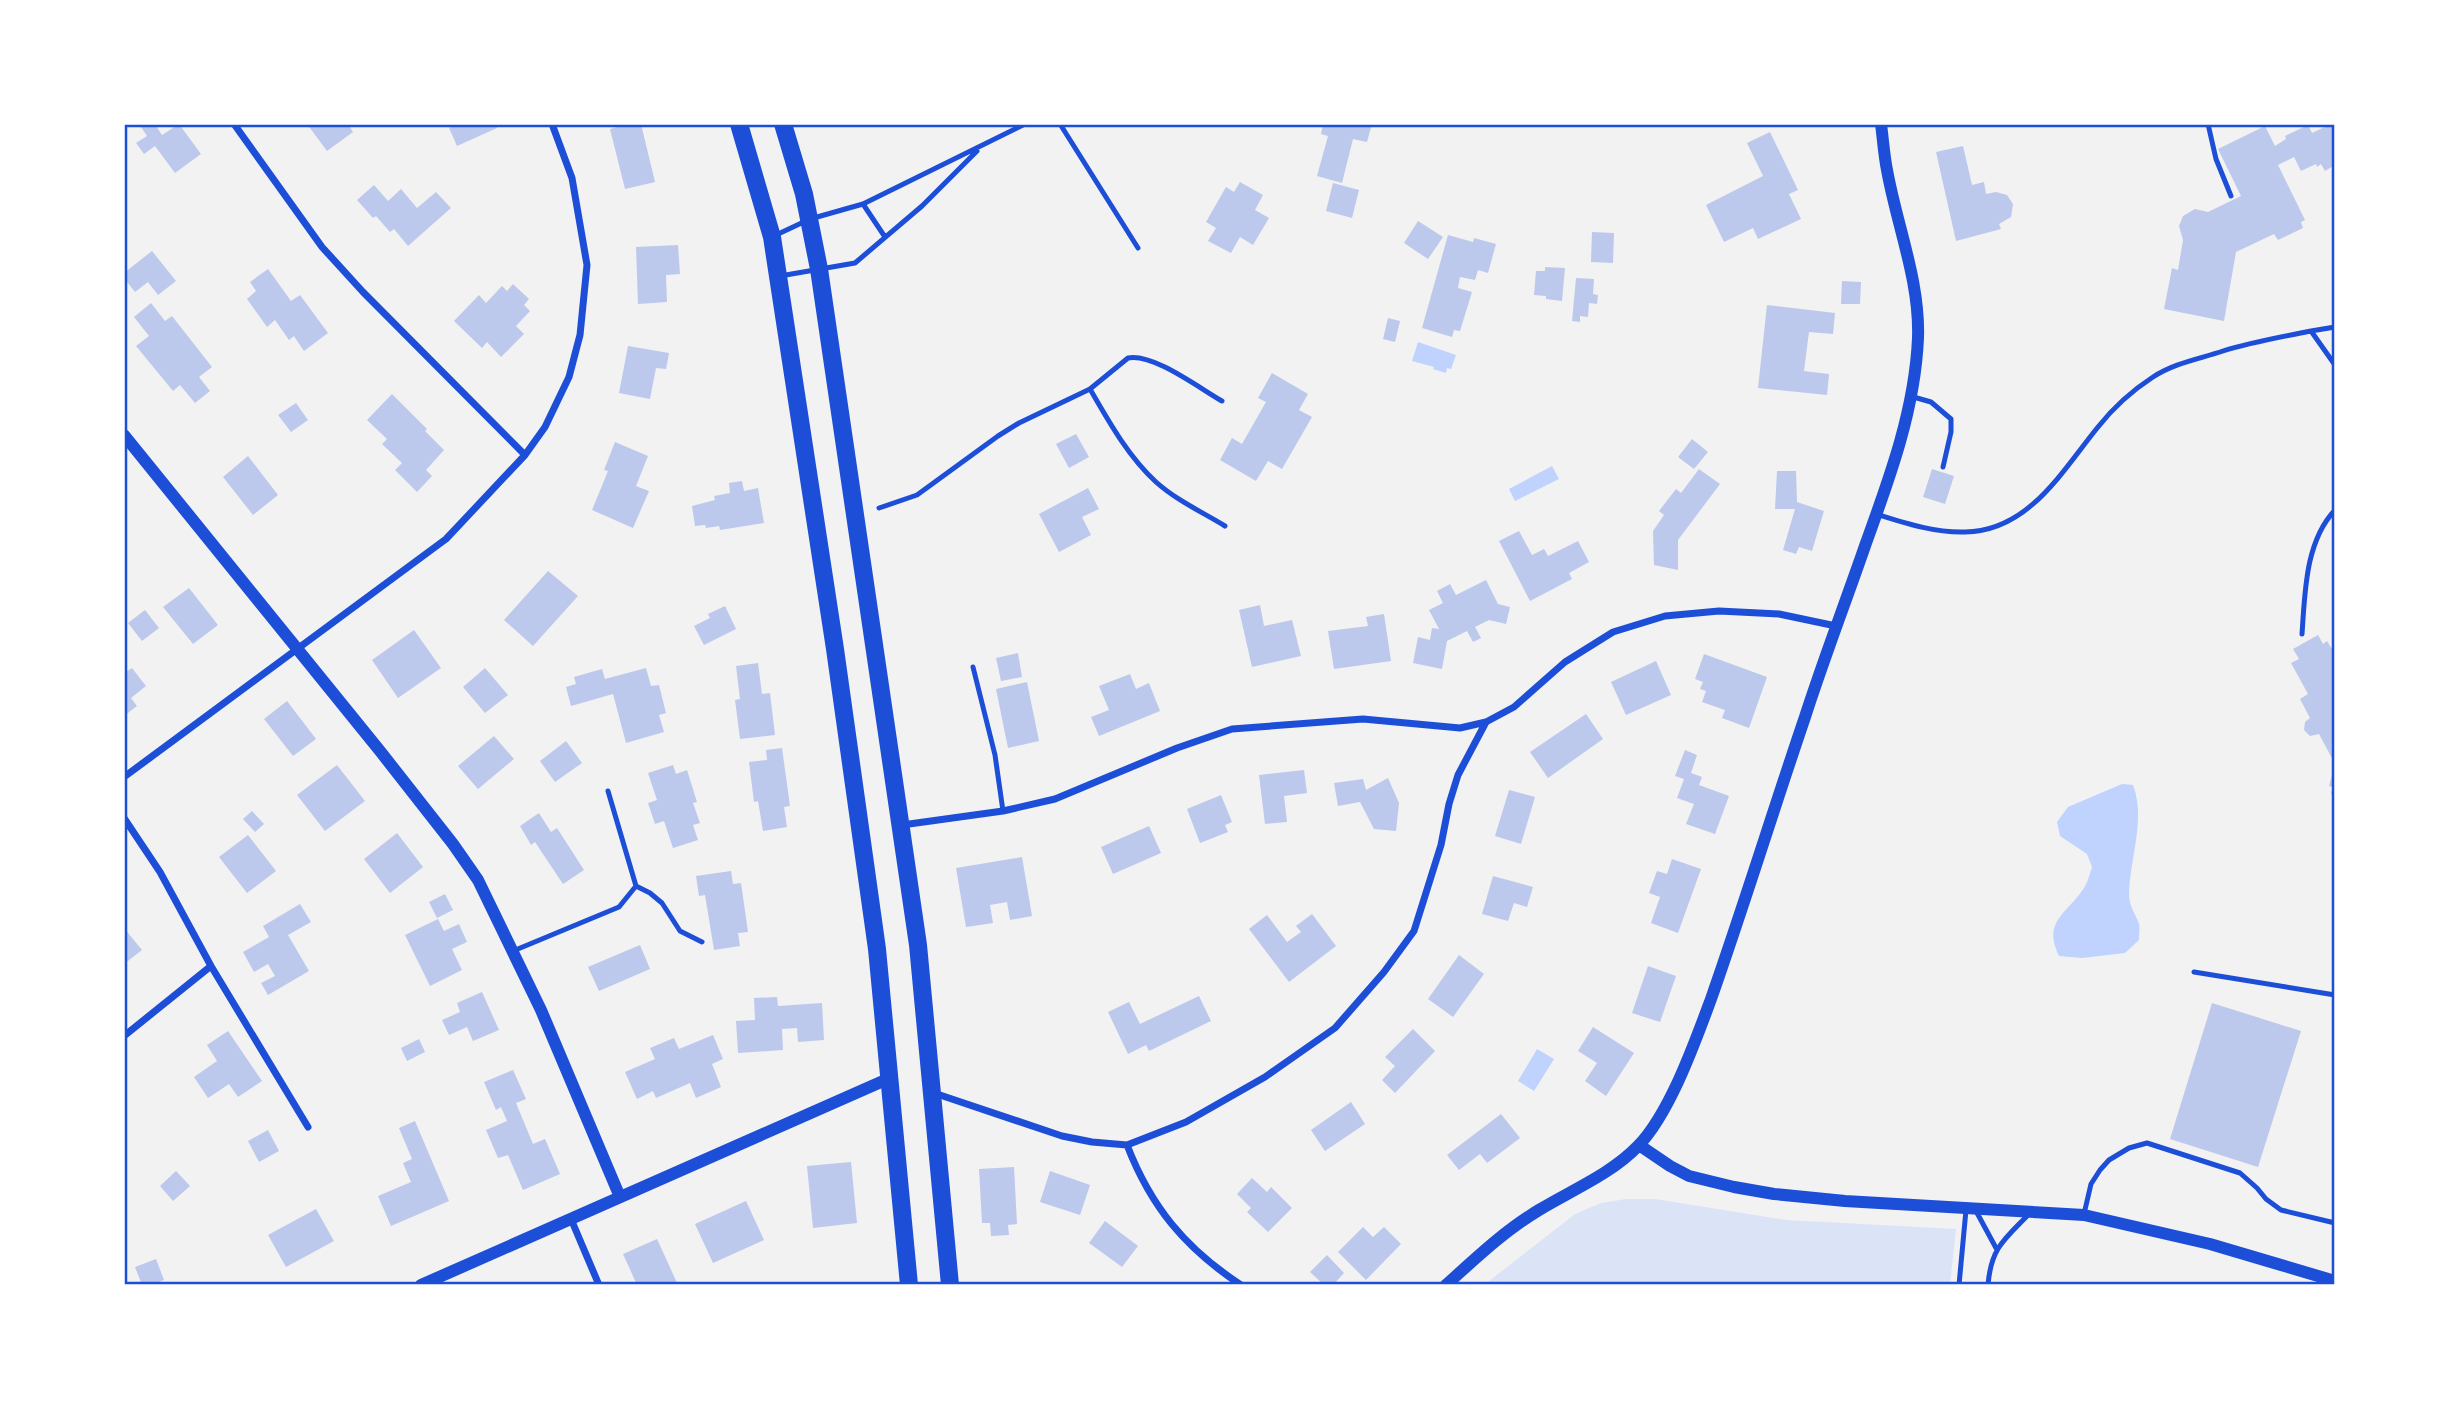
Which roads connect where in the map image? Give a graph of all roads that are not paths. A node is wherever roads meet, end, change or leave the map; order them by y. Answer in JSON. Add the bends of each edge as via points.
{"nodes":[{"id":1,"x":234,"y":124,"type":"edge"},
{"id":2,"x":552,"y":124,"type":"edge"},
{"id":3,"x":739,"y":124,"type":"edge"},
{"id":4,"x":783,"y":124,"type":"edge"},
{"id":5,"x":1025,"y":124,"type":"edge"},
{"id":6,"x":1060,"y":124,"type":"edge"},
{"id":7,"x":1881,"y":124,"type":"edge"},
{"id":8,"x":2207,"y":124,"type":"edge"},
{"id":9,"x":982,"y":146,"type":"junction"},
{"id":10,"x":2231,"y":196,"type":"dead end"},
{"id":11,"x":863,"y":204,"type":"junction"},
{"id":12,"x":810,"y":219,"type":"junction"},
{"id":13,"x":772,"y":237,"type":"junction"},
{"id":14,"x":885,"y":237,"type":"junction"},
{"id":15,"x":1138,"y":248,"type":"dead end"},
{"id":16,"x":819,"y":269,"type":"junction"},
{"id":17,"x":779,"y":276,"type":"junction"},
{"id":18,"x":2335,"y":327,"type":"edge"},
{"id":19,"x":2311,"y":331,"type":"junction"},
{"id":20,"x":2335,"y":366,"type":"edge"},
{"id":21,"x":1090,"y":389,"type":"junction"},
{"id":22,"x":1910,"y":396,"type":"junction"},
{"id":23,"x":1222,"y":401,"type":"dead end"},
{"id":24,"x":124,"y":435,"type":"edge"},
{"id":25,"x":525,"y":454,"type":"junction"},
{"id":26,"x":1943,"y":467,"type":"dead end"},
{"id":27,"x":879,"y":508,"type":"dead end"},
{"id":28,"x":2335,"y":510,"type":"edge"},
{"id":29,"x":1876,"y":514,"type":"junction"},
{"id":30,"x":1225,"y":526,"type":"dead end"},
{"id":31,"x":1836,"y":626,"type":"junction"},
{"id":32,"x":2302,"y":634,"type":"dead end"},
{"id":33,"x":297,"y":651,"type":"junction"},
{"id":34,"x":973,"y":667,"type":"dead end"},
{"id":35,"x":1486,"y":722,"type":"junction"},
{"id":36,"x":124,"y":777,"type":"edge"},
{"id":37,"x":608,"y":791,"type":"dead end"},
{"id":38,"x":1003,"y":811,"type":"junction"},
{"id":39,"x":124,"y":817,"type":"edge"},
{"id":40,"x":902,"y":825,"type":"junction"},
{"id":41,"x":636,"y":887,"type":"junction"},
{"id":42,"x":702,"y":942,"type":"dead end"},
{"id":43,"x":513,"y":951,"type":"junction"},
{"id":44,"x":211,"y":966,"type":"junction"},
{"id":45,"x":2194,"y":972,"type":"dead end"},
{"id":46,"x":2335,"y":995,"type":"edge"},
{"id":47,"x":124,"y":1035,"type":"edge"},
{"id":48,"x":890,"y":1079,"type":"junction"},
{"id":49,"x":933,"y":1093,"type":"junction"},
{"id":50,"x":307,"y":1127,"type":"dead end"},
{"id":51,"x":1126,"y":1145,"type":"junction"},
{"id":52,"x":1639,"y":1145,"type":"junction"},
{"id":53,"x":620,"y":1197,"type":"junction"},
{"id":54,"x":1970,"y":1207,"type":"junction"},
{"id":55,"x":2032,"y":1210,"type":"junction"},
{"id":56,"x":2084,"y":1215,"type":"junction"},
{"id":57,"x":570,"y":1219,"type":"junction"},
{"id":58,"x":2335,"y":1223,"type":"edge"},
{"id":59,"x":1996,"y":1248,"type":"junction"},
{"id":60,"x":2335,"y":1281,"type":"edge"},
{"id":61,"x":421,"y":1285,"type":"edge"},
{"id":62,"x":599,"y":1285,"type":"edge"},
{"id":63,"x":909,"y":1285,"type":"edge"},
{"id":64,"x":950,"y":1285,"type":"edge"},
{"id":65,"x":1241,"y":1285,"type":"edge"},
{"id":66,"x":1446,"y":1285,"type":"edge"},
{"id":67,"x":1959,"y":1285,"type":"edge"},
{"id":68,"x":1988,"y":1285,"type":"edge"}],
"edges":[{"from":1,"to":25,"type":"street","via":[[322,247]]},
{"from":2,"to":25,"type":"street","via":[[572,178],[587,265],[580,335],[569,377],[545,427]]},
{"from":3,"to":13,"type":"highway"},
{"from":4,"to":12,"type":"highway"},
{"from":5,"to":9,"type":"lane"},
{"from":6,"to":15,"type":"lane"},
{"from":7,"to":22,"type":"street","via":[[1917,317]]},
{"from":8,"to":10,"type":"lane"},
{"from":9,"to":11,"type":"lane"},
{"from":9,"to":14,"type":"lane"},
{"from":11,"to":12,"type":"lane"},
{"from":11,"to":14,"type":"lane"},
{"from":12,"to":13,"type":"lane"},
{"from":12,"to":16,"type":"highway"},
{"from":13,"to":17,"type":"highway"},
{"from":14,"to":16,"type":"lane","via":[[855,263]]},
{"from":16,"to":17,"type":"lane"},
{"from":16,"to":40,"type":"highway"},
{"from":17,"to":48,"type":"highway","via":[[873,912]]},
{"from":18,"to":19,"type":"lane"},
{"from":19,"to":20,"type":"lane"},
{"from":19,"to":29,"type":"lane","via":[[2249,342],[2152,377],[2100,424],[2046,494],[2007,522],[1979,531],[1952,532]]},
{"from":21,"to":23,"type":"lane","via":[[1121,362],[1136,356],[1152,360]]},
{"from":21,"to":27,"type":"lane","via":[[998,436],[917,495]]},
{"from":21,"to":30,"type":"lane","via":[[1119,438],[1155,481]]},
{"from":22,"to":26,"type":"lane","via":[[1931,402],[1951,419]]},
{"from":22,"to":29,"type":"street"},
{"from":24,"to":33,"type":"street"},
{"from":25,"to":33,"type":"street","via":[[446,538]]},
{"from":28,"to":32,"type":"lane","via":[[2314,546]]},
{"from":29,"to":31,"type":"street"},
{"from":31,"to":35,"type":"street","via":[[1779,614],[1719,611],[1665,616],[1613,632],[1565,662],[1514,707]]},
{"from":31,"to":52,"type":"street","via":[[1697,1037]]},
{"from":33,"to":36,"type":"street"},
{"from":33,"to":43,"type":"street","via":[[453,844],[478,880]]},
{"from":34,"to":38,"type":"lane","via":[[995,755]]},
{"from":35,"to":38,"type":"street","via":[[1460,728],[1363,719],[1232,729],[1075,791]]},
{"from":35,"to":51,"type":"street","via":[[1458,775],[1414,931],[1384,972],[1335,1028],[1265,1077],[1186,1122]]},
{"from":37,"to":41,"type":"lane"},
{"from":38,"to":40,"type":"street"},
{"from":39,"to":44,"type":"street","via":[[175,897]]},
{"from":40,"to":49,"type":"highway"},
{"from":41,"to":42,"type":"lane","via":[[662,904],[680,931]]},
{"from":41,"to":43,"type":"lane","via":[[620,907]]},
{"from":43,"to":53,"type":"street"},
{"from":44,"to":47,"type":"street"},
{"from":44,"to":50,"type":"street"},
{"from":45,"to":46,"type":"lane"},
{"from":48,"to":53,"type":"street"},
{"from":48,"to":63,"type":"highway"},
{"from":49,"to":51,"type":"street","via":[[1062,1136]]},
{"from":49,"to":64,"type":"highway"},
{"from":51,"to":65,"type":"street","via":[[1140,1179],[1187,1243]]},
{"from":52,"to":54,"type":"street","via":[[1689,1175],[1774,1195]]},
{"from":52,"to":66,"type":"street","via":[[1606,1171],[1504,1233]]},
{"from":53,"to":57,"type":"street"},
{"from":54,"to":55,"type":"street"},
{"from":54,"to":59,"type":"lane"},
{"from":54,"to":67,"type":"lane"},
{"from":55,"to":56,"type":"street"},
{"from":55,"to":59,"type":"lane"},
{"from":56,"to":58,"type":"lane","via":[[2091,1184],[2100,1170],[2129,1148],[2147,1143],[2240,1173],[2281,1209]]},
{"from":56,"to":60,"type":"street","via":[[2210,1244]]},
{"from":57,"to":61,"type":"street"},
{"from":57,"to":62,"type":"street"},
{"from":59,"to":68,"type":"lane"}]}
